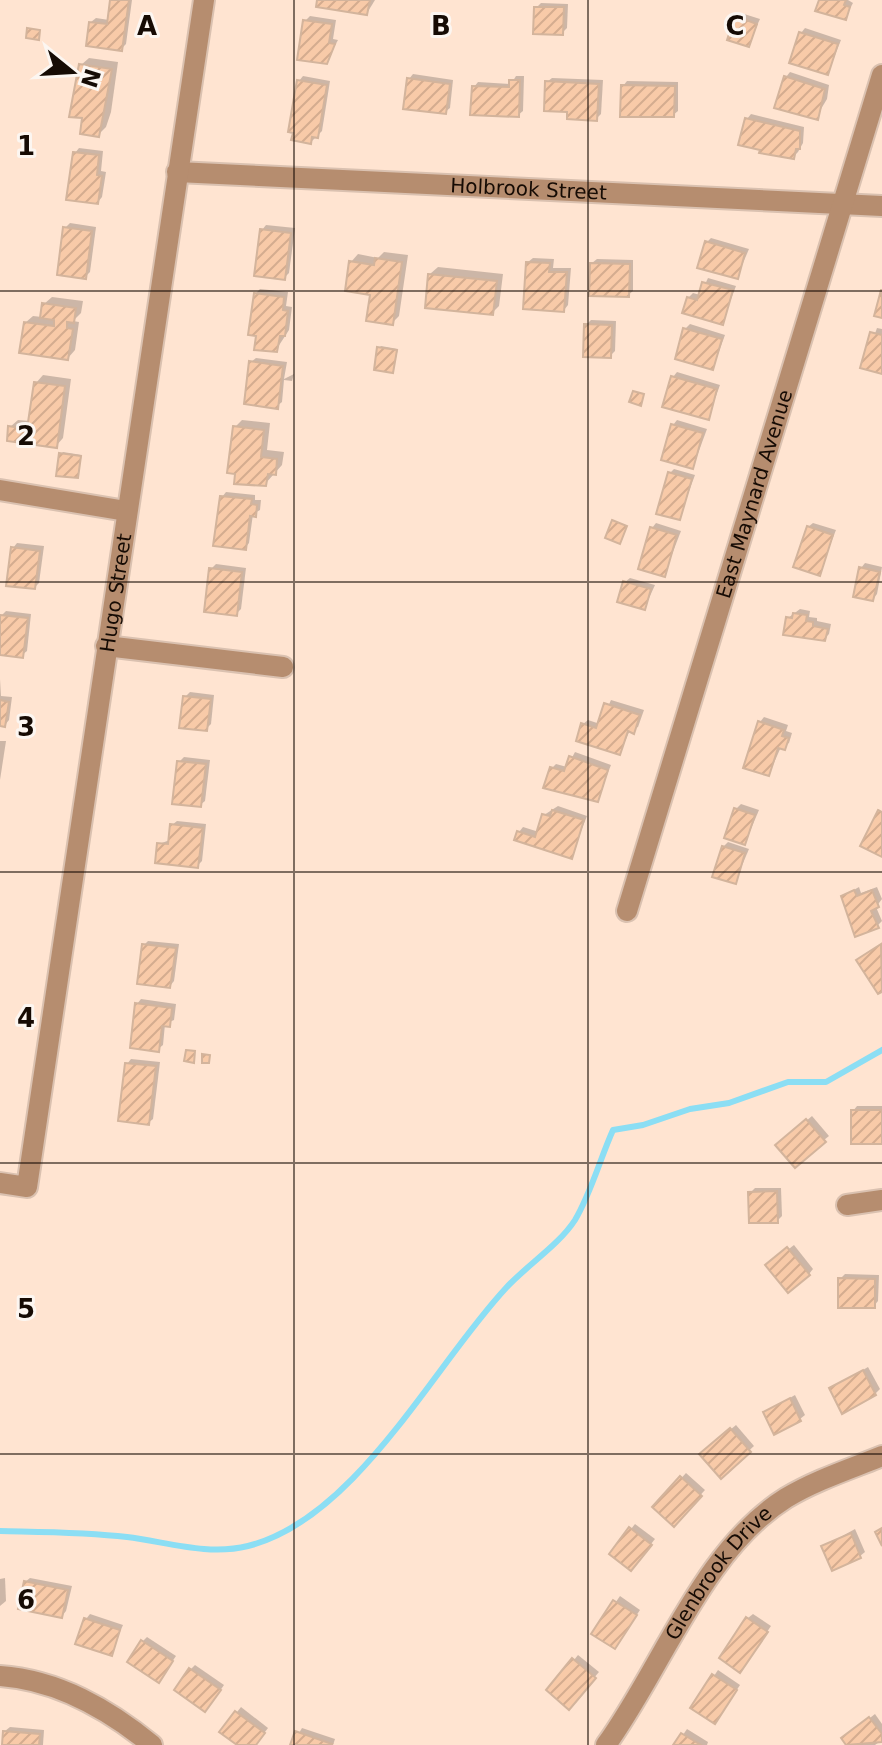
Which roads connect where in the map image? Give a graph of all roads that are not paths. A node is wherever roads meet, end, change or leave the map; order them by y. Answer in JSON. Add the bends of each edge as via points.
{"nodes":[{"id":1,"x":204,"y":0,"type":"edge"},
{"id":2,"x":882,"y":75,"type":"edge"},
{"id":3,"x":177,"y":172,"type":"junction"},
{"id":4,"x":842,"y":204,"type":"junction"},
{"id":5,"x":882,"y":206,"type":"edge"},
{"id":6,"x":0,"y":490,"type":"edge"},
{"id":7,"x":126,"y":511,"type":"junction"},
{"id":8,"x":106,"y":646,"type":"junction"},
{"id":9,"x":283,"y":667,"type":"dead end"},
{"id":10,"x":627,"y":911,"type":"dead end"},
{"id":11,"x":0,"y":1183,"type":"edge"},
{"id":12,"x":882,"y":1200,"type":"edge"},
{"id":13,"x":847,"y":1205,"type":"dead end"},
{"id":14,"x":882,"y":1456,"type":"edge"},
{"id":15,"x":0,"y":1676,"type":"edge"},
{"id":16,"x":152,"y":1745,"type":"edge"},
{"id":17,"x":606,"y":1745,"type":"edge"}],
"edges":[{"from":1,"to":3,"type":"street","name":"Hugo Street"},
{"from":2,"to":4,"type":"street","name":"East Maynard Avenue"},
{"from":3,"to":4,"type":"street","name":"Holbrook Street"},
{"from":3,"to":7,"type":"street","name":"Hugo Street"},
{"from":4,"to":5,"type":"street","name":"Holbrook Street"},
{"from":4,"to":10,"type":"street","name":"East Maynard Avenue"},
{"from":6,"to":7,"type":"street"},
{"from":7,"to":8,"type":"street","name":"Hugo Street"},
{"from":8,"to":9,"type":"street"},
{"from":8,"to":11,"type":"street","name":"Hugo Street","via":[[27,1187]]},
{"from":12,"to":13,"type":"street"},
{"from":14,"to":17,"type":"street","name":"Glenbrook Drive","via":[[783,1500],[741,1536],[718,1564]]},
{"from":15,"to":16,"type":"street","via":[[70,1693],[109,1712]]}]}
